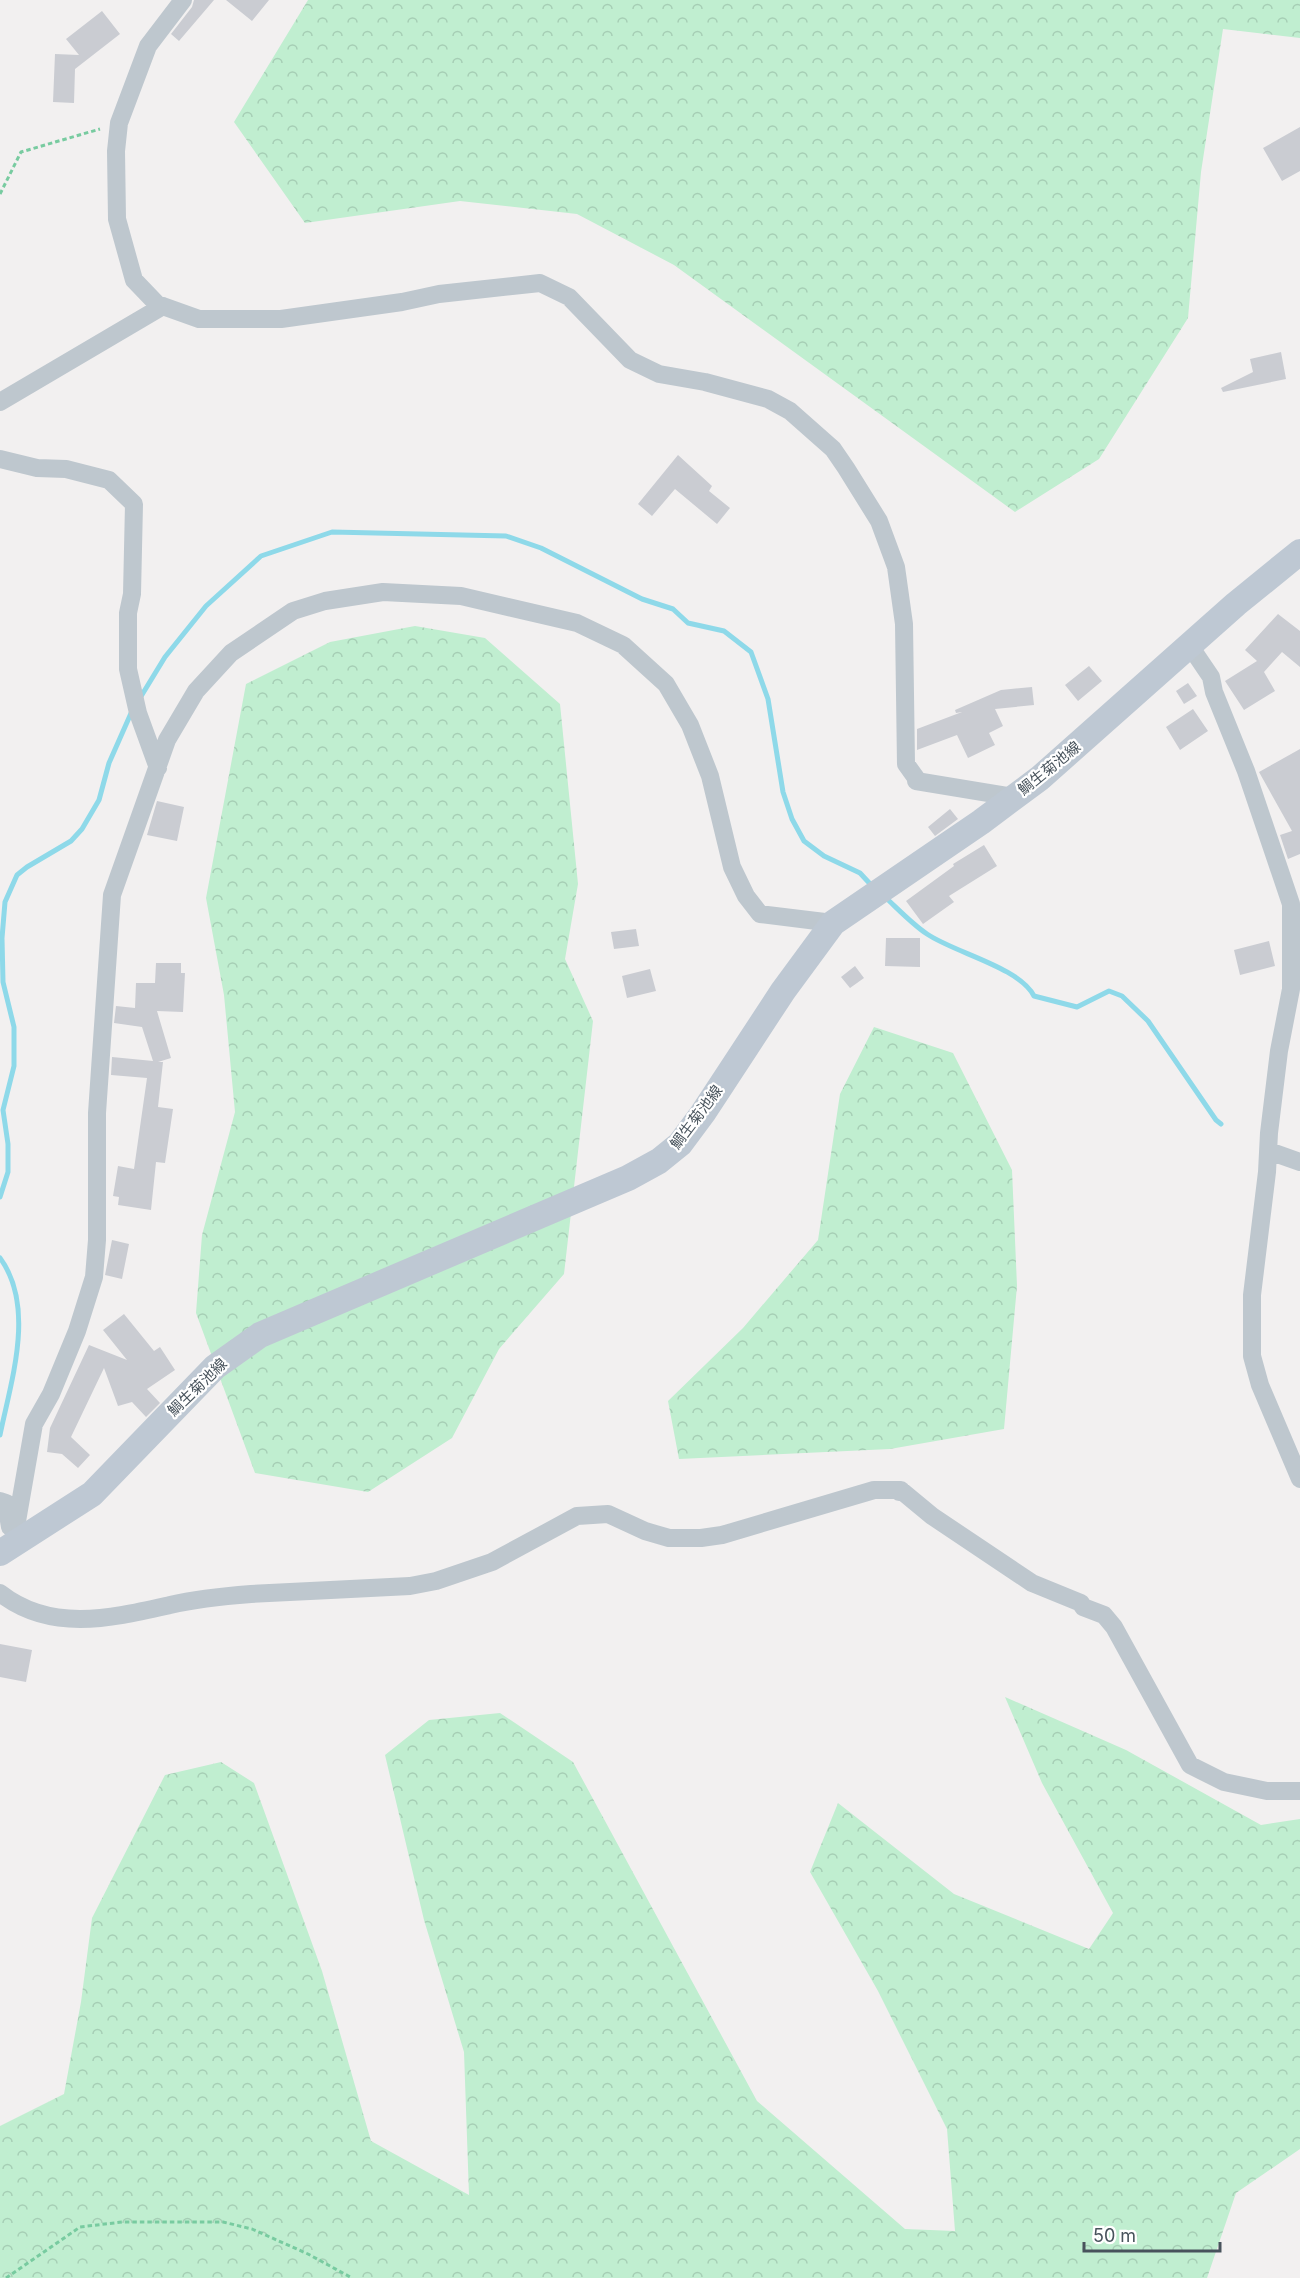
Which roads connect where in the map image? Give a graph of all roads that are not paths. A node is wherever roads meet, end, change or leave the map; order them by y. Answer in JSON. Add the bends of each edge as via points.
{"nodes":[{"id":1,"x":183,"y":0,"type":"edge"},
{"id":2,"x":163,"y":306,"type":"junction"},
{"id":3,"x":0,"y":402,"type":"edge"},
{"id":4,"x":0,"y":459,"type":"edge"},
{"id":5,"x":1300,"y":552,"type":"edge"},
{"id":6,"x":1190,"y":646,"type":"junction"},
{"id":7,"x":158,"y":768,"type":"junction"},
{"id":8,"x":1013,"y":797,"type":"junction"},
{"id":9,"x":1295,"y":920,"type":"edge"},
{"id":10,"x":833,"y":923,"type":"junction"},
{"id":11,"x":1269,"y":1151,"type":"junction"},
{"id":12,"x":1300,"y":1162,"type":"edge"},
{"id":13,"x":1300,"y":1479,"type":"edge"},
{"id":14,"x":0,"y":1501,"type":"edge"},
{"id":15,"x":7,"y":1549,"type":"edge"},
{"id":16,"x":0,"y":1593,"type":"edge"},
{"id":17,"x":1300,"y":1791,"type":"edge"}],
"edges":[{"from":1,"to":2,"type":"street","via":[[148,46],[119,123],[116,151],[117,219],[134,280]]},
{"from":2,"to":3,"type":"street"},
{"from":2,"to":8,"type":"street","via":[[199,319],[281,319],[440,294],[540,284],[569,297],[630,360],[659,374],[768,399],[790,411],[833,449],[846,468],[879,520],[896,567],[904,624],[906,764],[916,781]]},
{"from":4,"to":7,"type":"street","via":[[109,480],[134,504],[128,669],[138,713]]},
{"from":5,"to":6,"type":"main road","name":"鯛生菊池線"},
{"from":6,"to":8,"type":"main road","name":"鯛生菊池線","via":[[1040,778]]},
{"from":6,"to":9,"type":"street","via":[[1211,677]]},
{"from":7,"to":10,"type":"street","via":[[167,740],[196,691],[231,653],[293,611],[325,601],[383,592],[461,596],[577,623],[623,645],[666,684],[690,725],[710,776],[732,867],[746,896],[760,914]]},
{"from":7,"to":15,"type":"street","via":[[112,895],[97,1113],[94,1277],[73,1341],[34,1424]]},
{"from":8,"to":10,"type":"main road","name":"鯛生菊池線"},
{"from":9,"to":11,"type":"street","via":[[1291,989],[1279,1051]]},
{"from":10,"to":15,"type":"main road","name":"鯛生菊池線","via":[[703,1113],[680,1144],[659,1161],[628,1178],[260,1335],[215,1367],[92,1494]]},
{"from":11,"to":12,"type":"street"},
{"from":11,"to":13,"type":"street","via":[[1252,1295],[1252,1356],[1260,1385]]},
{"from":14,"to":15,"type":"street","via":[[6,1503]]},
{"from":16,"to":17,"type":"street","via":[[17,1606],[46,1617],[87,1620],[250,1594],[410,1586],[492,1562],[577,1516],[608,1514],[645,1532],[669,1538],[701,1538],[873,1490],[901,1490],[932,1516],[1032,1582],[1104,1615],[1190,1765],[1224,1782],[1267,1791]]}]}
